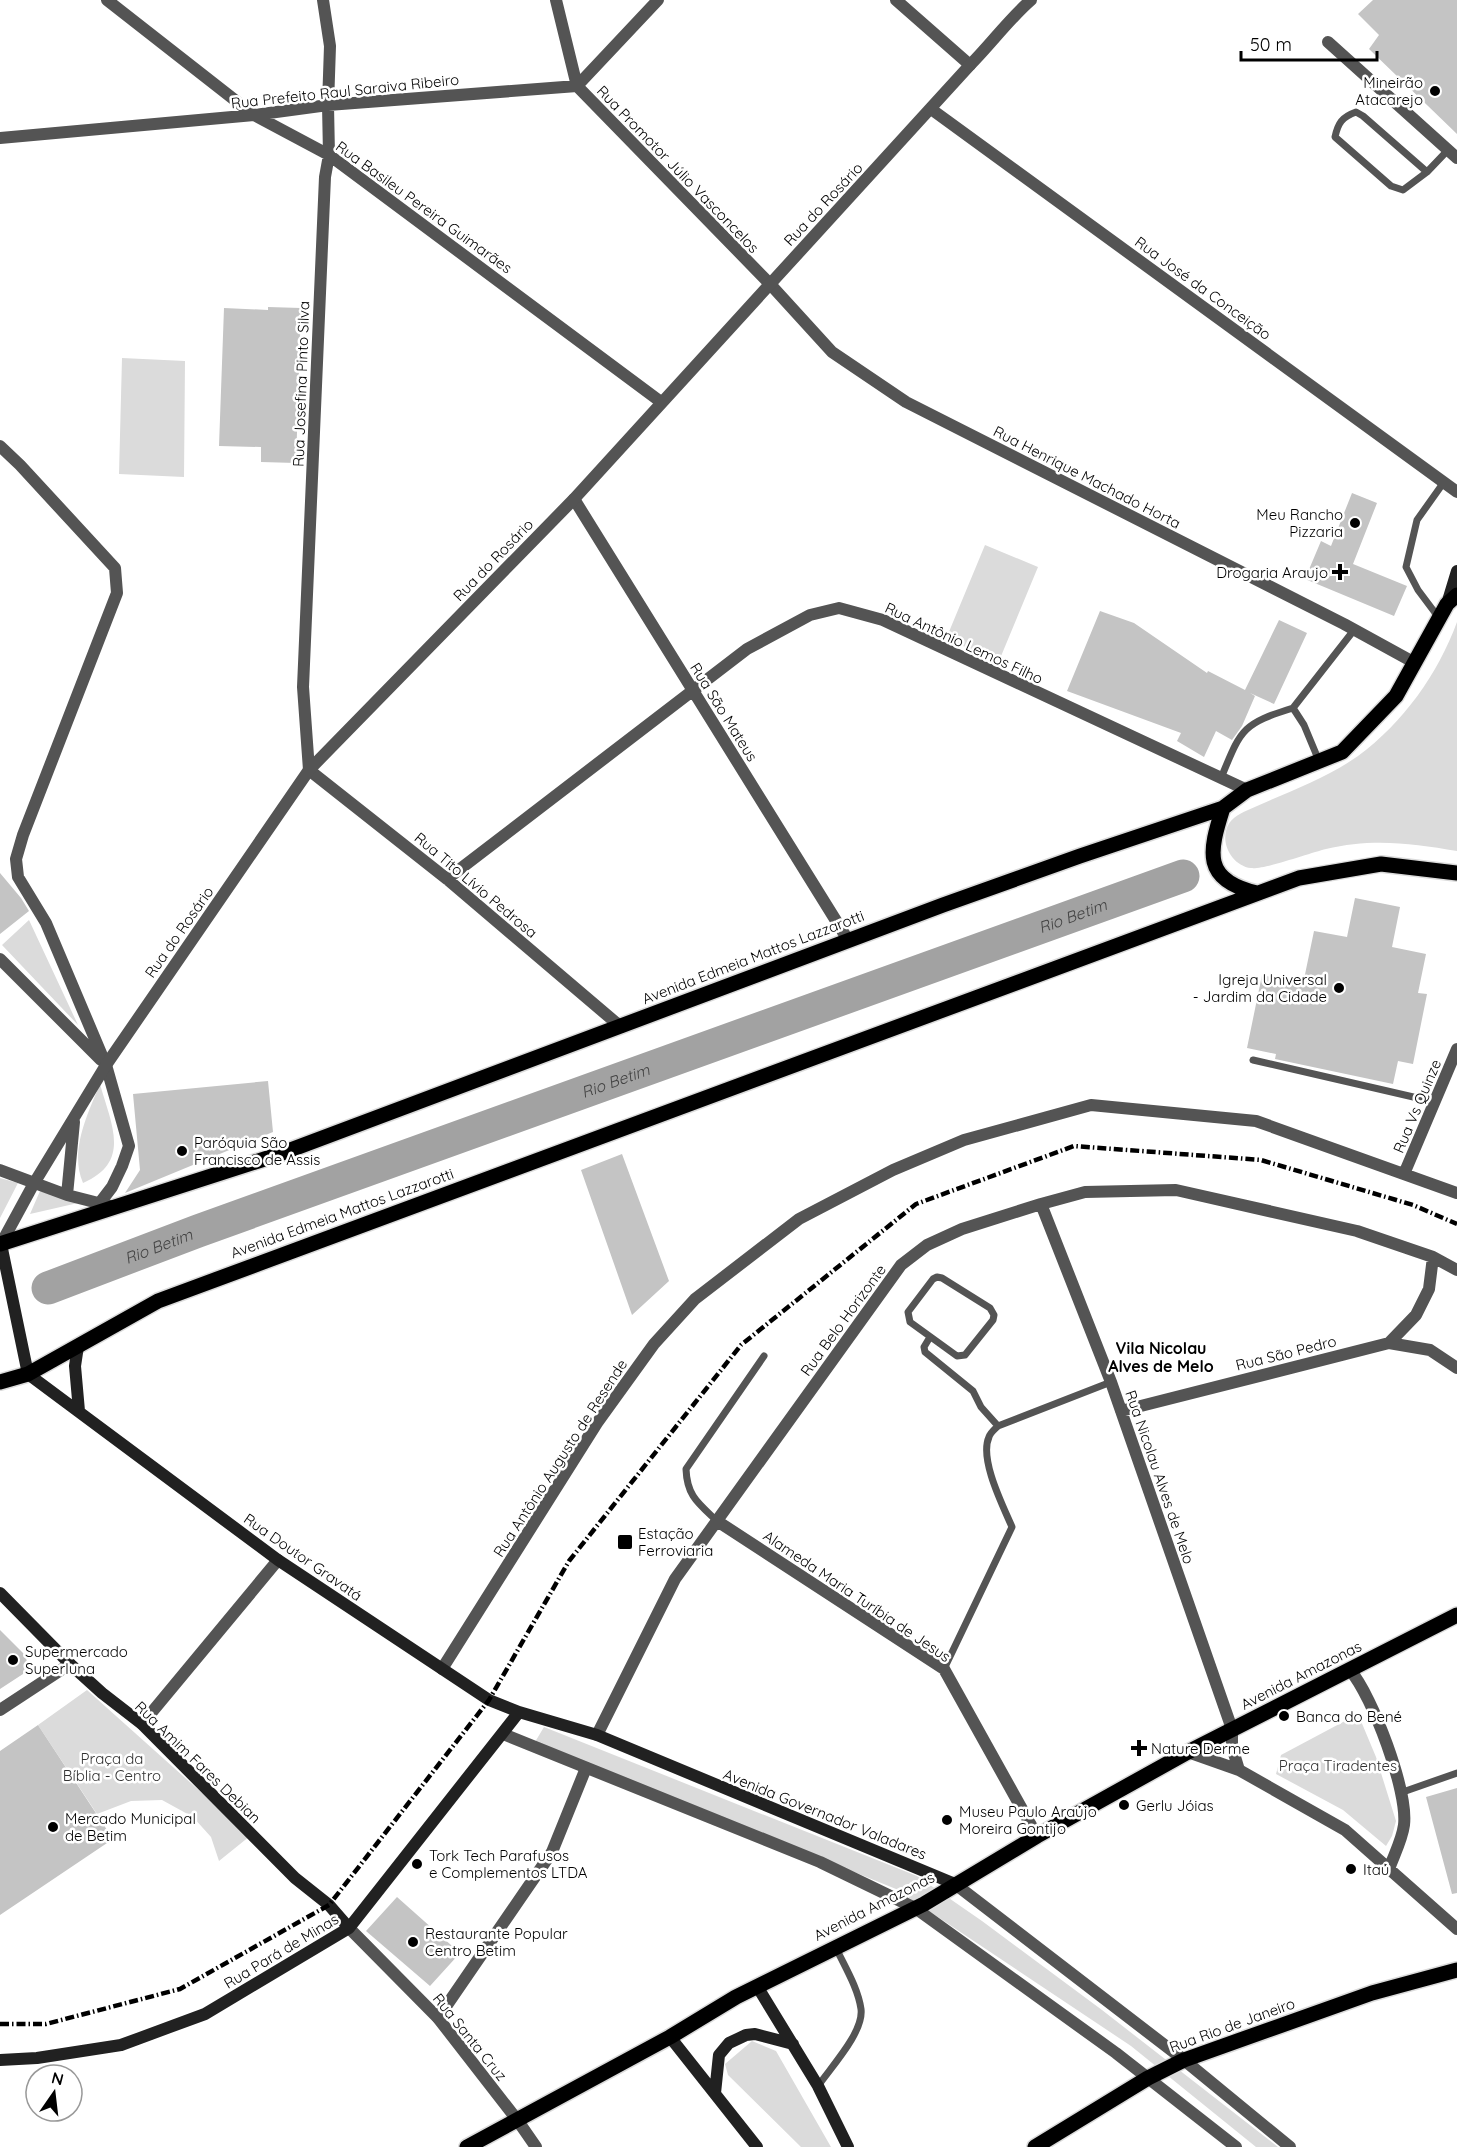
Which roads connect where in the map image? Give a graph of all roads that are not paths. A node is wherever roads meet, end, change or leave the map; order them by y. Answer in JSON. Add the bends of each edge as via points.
{"nodes":[{"id":1,"x":107,"y":0,"type":"edge"},
{"id":2,"x":323,"y":0,"type":"edge"},
{"id":3,"x":556,"y":0,"type":"edge"},
{"id":4,"x":657,"y":0,"type":"edge"},
{"id":5,"x":896,"y":0,"type":"edge"},
{"id":6,"x":1031,"y":0,"type":"edge"},
{"id":7,"x":1021,"y":6,"type":"edge"},
{"id":8,"x":1328,"y":42,"type":"dead end"},
{"id":9,"x":970,"y":64,"type":"junction"},
{"id":10,"x":576,"y":86,"type":"junction"},
{"id":11,"x":328,"y":105,"type":"junction"},
{"id":12,"x":931,"y":109,"type":"junction"},
{"id":13,"x":254,"y":115,"type":"junction"},
{"id":14,"x":0,"y":138,"type":"edge"},
{"id":15,"x":1452,"y":154,"type":"edge"},
{"id":16,"x":329,"y":155,"type":"junction"},
{"id":17,"x":1427,"y":172,"type":"junction"},
{"id":18,"x":770,"y":284,"type":"junction"},
{"id":19,"x":661,"y":402,"type":"junction"},
{"id":20,"x":0,"y":446,"type":"edge"},
{"id":21,"x":1444,"y":483,"type":"junction"},
{"id":22,"x":1457,"y":492,"type":"edge"},
{"id":23,"x":574,"y":499,"type":"junction"},
{"id":24,"x":1457,"y":571,"type":"edge"},
{"id":25,"x":1448,"y":606,"type":"edge"},
{"id":26,"x":1354,"y":630,"type":"junction"},
{"id":27,"x":1415,"y":663,"type":"junction"},
{"id":28,"x":693,"y":691,"type":"junction"},
{"id":29,"x":1293,"y":708,"type":"junction"},
{"id":30,"x":1319,"y":761,"type":"junction"},
{"id":31,"x":309,"y":771,"type":"junction"},
{"id":32,"x":1221,"y":778,"type":"junction"},
{"id":33,"x":1247,"y":790,"type":"junction"},
{"id":34,"x":1223,"y":808,"type":"junction"},
{"id":35,"x":1456,"y":874,"type":"edge"},
{"id":36,"x":447,"y":879,"type":"junction"},
{"id":37,"x":1257,"y":893,"type":"junction"},
{"id":38,"x":848,"y":940,"type":"junction"},
{"id":39,"x":0,"y":959,"type":"edge"},
{"id":40,"x":621,"y":1027,"type":"junction"},
{"id":41,"x":1457,"y":1049,"type":"edge"},
{"id":42,"x":1253,"y":1060,"type":"dead end"},
{"id":43,"x":106,"y":1065,"type":"junction"},
{"id":44,"x":1435,"y":1102,"type":"junction"},
{"id":45,"x":74,"y":1120,"type":"junction"},
{"id":46,"x":0,"y":1170,"type":"edge"},
{"id":47,"x":1404,"y":1174,"type":"junction"},
{"id":48,"x":34,"y":1184,"type":"junction"},
{"id":49,"x":1457,"y":1192,"type":"edge"},
{"id":50,"x":67,"y":1195,"type":"junction"},
{"id":51,"x":1041,"y":1204,"type":"junction"},
{"id":52,"x":107,"y":1206,"type":"junction"},
{"id":53,"x":0,"y":1244,"type":"edge"},
{"id":54,"x":1433,"y":1257,"type":"junction"},
{"id":55,"x":1457,"y":1270,"type":"edge"},
{"id":56,"x":930,"y":1337,"type":"junction"},
{"id":57,"x":1389,"y":1343,"type":"junction"},
{"id":58,"x":78,"y":1346,"type":"junction"},
{"id":59,"x":764,"y":1356,"type":"dead end"},
{"id":60,"x":1457,"y":1368,"type":"edge"},
{"id":61,"x":28,"y":1374,"type":"junction"},
{"id":62,"x":0,"y":1382,"type":"edge"},
{"id":63,"x":1111,"y":1382,"type":"junction"},
{"id":64,"x":1121,"y":1410,"type":"junction"},
{"id":65,"x":79,"y":1411,"type":"junction"},
{"id":66,"x":998,"y":1426,"type":"junction"},
{"id":67,"x":717,"y":1521,"type":"junction"},
{"id":68,"x":278,"y":1560,"type":"junction"},
{"id":69,"x":0,"y":1593,"type":"edge"},
{"id":70,"x":1457,"y":1615,"type":"edge"},
{"id":71,"x":70,"y":1664,"type":"junction"},
{"id":72,"x":442,"y":1669,"type":"junction"},
{"id":73,"x":944,"y":1669,"type":"junction"},
{"id":74,"x":1350,"y":1670,"type":"junction"},
{"id":75,"x":0,"y":1710,"type":"edge"},
{"id":76,"x":519,"y":1712,"type":"junction"},
{"id":77,"x":141,"y":1724,"type":"junction"},
{"id":78,"x":1232,"y":1729,"type":"junction"},
{"id":79,"x":503,"y":1734,"type":"junction"},
{"id":80,"x":597,"y":1735,"type":"junction"},
{"id":81,"x":1188,"y":1752,"type":"junction"},
{"id":82,"x":586,"y":1768,"type":"junction"},
{"id":83,"x":1239,"y":1770,"type":"junction"},
{"id":84,"x":1457,"y":1773,"type":"edge"},
{"id":85,"x":1400,"y":1793,"type":"junction"},
{"id":86,"x":1037,"y":1836,"type":"junction"},
{"id":87,"x":1389,"y":1869,"type":"junction"},
{"id":88,"x":955,"y":1884,"type":"junction"},
{"id":89,"x":915,"y":1908,"type":"junction"},
{"id":90,"x":348,"y":1928,"type":"junction"},
{"id":91,"x":1457,"y":1929,"type":"edge"},
{"id":92,"x":836,"y":1947,"type":"junction"},
{"id":93,"x":1457,"y":1970,"type":"edge"},
{"id":94,"x":757,"y":1986,"type":"junction"},
{"id":95,"x":438,"y":2018,"type":"junction"},
{"id":96,"x":670,"y":2037,"type":"junction"},
{"id":97,"x":793,"y":2044,"type":"junction"},
{"id":98,"x":0,"y":2060,"type":"edge"},
{"id":99,"x":1184,"y":2060,"type":"junction"},
{"id":100,"x":1148,"y":2078,"type":"junction"},
{"id":101,"x":818,"y":2086,"type":"junction"},
{"id":102,"x":715,"y":2093,"type":"junction"},
{"id":103,"x":518,"y":2121,"type":"junction"},
{"id":104,"x":467,"y":2147,"type":"edge"},
{"id":105,"x":536,"y":2147,"type":"edge"},
{"id":106,"x":758,"y":2147,"type":"edge"},
{"id":107,"x":848,"y":2147,"type":"edge"},
{"id":108,"x":1035,"y":2147,"type":"edge"},
{"id":109,"x":1236,"y":2147,"type":"edge"},
{"id":110,"x":1290,"y":2147,"type":"edge"}],
"edges":[{"from":1,"to":13,"type":"street","name":"Rua Basileu Pereira Guimarães"},
{"from":2,"to":11,"type":"street","name":"Rua Josefina Pinto Silva","via":[[330,46]]},
{"from":3,"to":10,"type":"street","name":"Rua Promotor Júlio Vasconcelos"},
{"from":4,"to":10,"type":"street"},
{"from":5,"to":9,"type":"street"},
{"from":6,"to":7,"type":"street","name":"Rua do Rosário"},
{"from":7,"to":9,"type":"street","name":"Rua do Rosário"},
{"from":8,"to":15,"type":"street"},
{"from":9,"to":12,"type":"street","name":"Rua do Rosário"},
{"from":10,"to":11,"type":"street","name":"Rua Prefeito Raul Saraiva Ribeiro"},
{"from":10,"to":18,"type":"street","name":"Rua Promotor Júlio Vasconcelos"},
{"from":11,"to":13,"type":"street","name":"Rua Prefeito Raul Saraiva Ribeiro"},
{"from":11,"to":16,"type":"street","name":"Rua Josefina Pinto Silva"},
{"from":12,"to":18,"type":"street","name":"Rua do Rosário"},
{"from":12,"to":21,"type":"street","name":"Rua José da Conceição"},
{"from":13,"to":14,"type":"street","name":"Rua Prefeito Raul Saraiva Ribeiro"},
{"from":13,"to":16,"type":"street","name":"Rua Basileu Pereira Guimarães"},
{"from":15,"to":17,"type":"lane"},
{"from":16,"to":19,"type":"street","name":"Rua Basileu Pereira Guimarães"},
{"from":16,"to":31,"type":"street","name":"Rua Josefina Pinto Silva","via":[[303,687]]},
{"from":17,"to":17,"type":"lane","via":[[1403,190],[1391,186],[1335,137],[1337,126],[1344,116],[1356,112]]},
{"from":18,"to":19,"type":"street","name":"Rua do Rosário"},
{"from":18,"to":26,"type":"street","name":"Rua Henrique Machado Horta","via":[[832,352],[906,402]]},
{"from":19,"to":23,"type":"street","name":"Rua do Rosário"},
{"from":20,"to":43,"type":"street","via":[[115,568],[117,593],[16,859],[18,877],[46,923]]},
{"from":21,"to":22,"type":"street","name":"Rua José da Conceição"},
{"from":21,"to":25,"type":"lane","via":[[1417,520],[1406,567],[1418,590]]},
{"from":23,"to":28,"type":"street","name":"Rua São Mateus"},
{"from":23,"to":31,"type":"street","name":"Rua do Rosário"},
{"from":24,"to":25,"type":"main road"},
{"from":25,"to":27,"type":"main road","name":"Avenida Edmeia Mattos Lazzarotti"},
{"from":26,"to":27,"type":"street","name":"Rua Henrique Machado Horta"},
{"from":26,"to":29,"type":"lane"},
{"from":27,"to":30,"type":"main road","name":"Avenida Edmeia Mattos Lazzarotti","via":[[1396,696],[1342,752]]},
{"from":28,"to":32,"type":"street","name":"Rua Antônio Lemos Filho","via":[[747,649],[810,615],[839,608],[883,620]]},
{"from":28,"to":36,"type":"street","name":"Rua Antônio Lemos Filho"},
{"from":28,"to":38,"type":"street","name":"Rua São Mateus"},
{"from":29,"to":30,"type":"lane"},
{"from":29,"to":32,"type":"lane","via":[[1244,729]]},
{"from":30,"to":33,"type":"main road","name":"Avenida Edmeia Mattos Lazzarotti"},
{"from":31,"to":36,"type":"street","name":"Rua Tito Lívio Pedrosa"},
{"from":31,"to":43,"type":"street","name":"Rua do Rosário"},
{"from":32,"to":33,"type":"street","name":"Rua Antônio Lemos Filho"},
{"from":33,"to":34,"type":"main road","name":"Avenida Edmeia Mattos Lazzarotti"},
{"from":34,"to":37,"type":"main road","via":[[1212,851],[1214,865],[1226,881]]},
{"from":34,"to":38,"type":"main road","name":"Avenida Edmeia Mattos Lazzarotti"},
{"from":35,"to":37,"type":"main road","name":"Avenida Edmeia Mattos Lazzarotti","via":[[1381,864],[1299,878]]},
{"from":36,"to":40,"type":"street","name":"Rua Tito Lívio Pedrosa"},
{"from":37,"to":58,"type":"main road","name":"Avenida Edmeia Mattos Lazzarotti","via":[[158,1301]]},
{"from":38,"to":40,"type":"main road","name":"Avenida Edmeia Mattos Lazzarotti"},
{"from":39,"to":43,"type":"street"},
{"from":40,"to":52,"type":"main road","name":"Avenida Edmeia Mattos Lazzarotti","via":[[278,1155]]},
{"from":41,"to":44,"type":"street","name":"Rua Vs Quinze"},
{"from":42,"to":44,"type":"lane"},
{"from":43,"to":45,"type":"street","name":"Rua do Rosário"},
{"from":43,"to":52,"type":"street","via":[[129,1146]]},
{"from":44,"to":47,"type":"street","name":"Rua Vs Quinze"},
{"from":45,"to":48,"type":"street","name":"Rua do Rosário"},
{"from":45,"to":50,"type":"street"},
{"from":46,"to":48,"type":"street"},
{"from":47,"to":49,"type":"street","name":"Rua Antônio Augusto de Resende"},
{"from":47,"to":72,"type":"street","name":"Rua Antônio Augusto de Resende","via":[[1256,1121],[1091,1105],[964,1140],[893,1170],[799,1219],[695,1299],[654,1344],[597,1423]]},
{"from":48,"to":50,"type":"street"},
{"from":48,"to":53,"type":"street","name":"Rua do Rosário"},
{"from":50,"to":52,"type":"street"},
{"from":51,"to":54,"type":"street","name":"Rua Belo Horizonte","via":[[1085,1192],[1176,1190],[1357,1231]]},
{"from":51,"to":63,"type":"street","name":"Rua Nicolau Alves de Melo"},
{"from":51,"to":67,"type":"street","name":"Rua Belo Horizonte","via":[[962,1229],[927,1245],[901,1265]]},
{"from":52,"to":53,"type":"main road","name":"Avenida Edmeia Mattos Lazzarotti"},
{"from":53,"to":61,"type":"main road"},
{"from":54,"to":55,"type":"street","name":"Rua Belo Horizonte"},
{"from":54,"to":57,"type":"street","via":[[1429,1289],[1416,1315]]},
{"from":56,"to":56,"type":"lane","via":[[957,1356],[965,1355],[994,1315],[990,1308],[937,1277],[908,1312],[910,1322]]},
{"from":56,"to":66,"type":"lane","via":[[924,1347],[926,1352],[973,1391]]},
{"from":57,"to":60,"type":"street","name":"Rua São Pedro","via":[[1430,1350]]},
{"from":57,"to":64,"type":"street","name":"Rua São Pedro"},
{"from":58,"to":61,"type":"main road","name":"Avenida Edmeia Mattos Lazzarotti"},
{"from":58,"to":65,"type":"main road","via":[[75,1366]]},
{"from":59,"to":67,"type":"lane","via":[[686,1469],[686,1484],[695,1500]]},
{"from":61,"to":62,"type":"main road","name":"Avenida Edmeia Mattos Lazzarotti"},
{"from":61,"to":65,"type":"main road","name":"Rua Doutor Gravatá"},
{"from":63,"to":64,"type":"street","name":"Rua Nicolau Alves de Melo"},
{"from":63,"to":66,"type":"lane"},
{"from":64,"to":78,"type":"street","name":"Rua Nicolau Alves de Melo"},
{"from":65,"to":68,"type":"main road","name":"Rua Doutor Gravatá"},
{"from":66,"to":73,"type":"lane","via":[[989,1437],[986,1453],[1012,1527]]},
{"from":67,"to":73,"type":"street","name":"Alameda Maria Turíbia de Jesus"},
{"from":67,"to":80,"type":"street","name":"Rua Belo Horizonte","via":[[675,1579]]},
{"from":68,"to":72,"type":"main road","name":"Rua Doutor Gravatá"},
{"from":68,"to":77,"type":"street"},
{"from":69,"to":71,"type":"main road","name":"Rua Amim Fares Debian"},
{"from":70,"to":74,"type":"main road","name":"Avenida Amazonas"},
{"from":71,"to":75,"type":"street"},
{"from":71,"to":77,"type":"main road","name":"Rua Amim Fares Debian"},
{"from":72,"to":76,"type":"main road","name":"Rua Doutor Gravatá","via":[[489,1700]]},
{"from":73,"to":86,"type":"street","name":"Alameda Maria Turíbia de Jesus"},
{"from":74,"to":78,"type":"main road","name":"Avenida Amazonas"},
{"from":74,"to":85,"type":"street","via":[[1364,1688],[1381,1726]]},
{"from":76,"to":79,"type":"main road","name":"Rua Pará de Minas"},
{"from":76,"to":80,"type":"main road","name":"Avenida Governador Valadares"},
{"from":77,"to":90,"type":"main road","name":"Rua Amim Fares Debian","via":[[295,1878],[329,1905]]},
{"from":78,"to":81,"type":"main road","name":"Avenida Amazonas"},
{"from":78,"to":83,"type":"street","name":"Rua Nicolau Alves de Melo","via":[[1232,1747]]},
{"from":79,"to":82,"type":"street"},
{"from":79,"to":90,"type":"main road","name":"Rua Pará de Minas"},
{"from":80,"to":88,"type":"main road","name":"Avenida Governador Valadares"},
{"from":81,"to":83,"type":"street"},
{"from":81,"to":86,"type":"main road","name":"Avenida Amazonas"},
{"from":82,"to":89,"type":"street","via":[[820,1862]]},
{"from":82,"to":95,"type":"street","via":[[552,1852]]},
{"from":83,"to":87,"type":"street","via":[[1346,1830]]},
{"from":84,"to":85,"type":"lane"},
{"from":85,"to":87,"type":"street","via":[[1404,1825]]},
{"from":86,"to":88,"type":"main road","name":"Avenida Amazonas"},
{"from":87,"to":91,"type":"street"},
{"from":88,"to":89,"type":"main road","name":"Avenida Amazonas"},
{"from":88,"to":99,"type":"street","name":"Avenida Governador Valadares"},
{"from":89,"to":92,"type":"main road","name":"Avenida Amazonas"},
{"from":89,"to":100,"type":"street"},
{"from":90,"to":95,"type":"street","name":"Rua Santa Cruz"},
{"from":90,"to":98,"type":"main road","name":"Rua Pará de Minas","via":[[205,2014],[121,2045]]},
{"from":92,"to":94,"type":"main road","name":"Avenida Amazonas"},
{"from":92,"to":101,"type":"lane","via":[[861,2011],[858,2029]]},
{"from":93,"to":99,"type":"main road","name":"Rua Rio de Janeiro","via":[[1372,1993]]},
{"from":94,"to":96,"type":"main road","name":"Avenida Amazonas"},
{"from":94,"to":97,"type":"main road"},
{"from":95,"to":103,"type":"street","name":"Rua Santa Cruz"},
{"from":96,"to":102,"type":"main road"},
{"from":96,"to":103,"type":"main road","name":"Avenida Amazonas"},
{"from":97,"to":101,"type":"main road"},
{"from":97,"to":102,"type":"main road","via":[[755,2034],[729,2043],[719,2055]]},
{"from":99,"to":100,"type":"main road","name":"Rua Rio de Janeiro"},
{"from":99,"to":110,"type":"street","name":"Avenida Governador Valadares"},
{"from":100,"to":108,"type":"main road","name":"Rua Rio de Janeiro"},
{"from":100,"to":109,"type":"street"},
{"from":101,"to":107,"type":"main road"},
{"from":102,"to":106,"type":"main road"},
{"from":103,"to":104,"type":"main road","name":"Avenida Amazonas"},
{"from":103,"to":105,"type":"street","name":"Rua Santa Cruz"}]}
